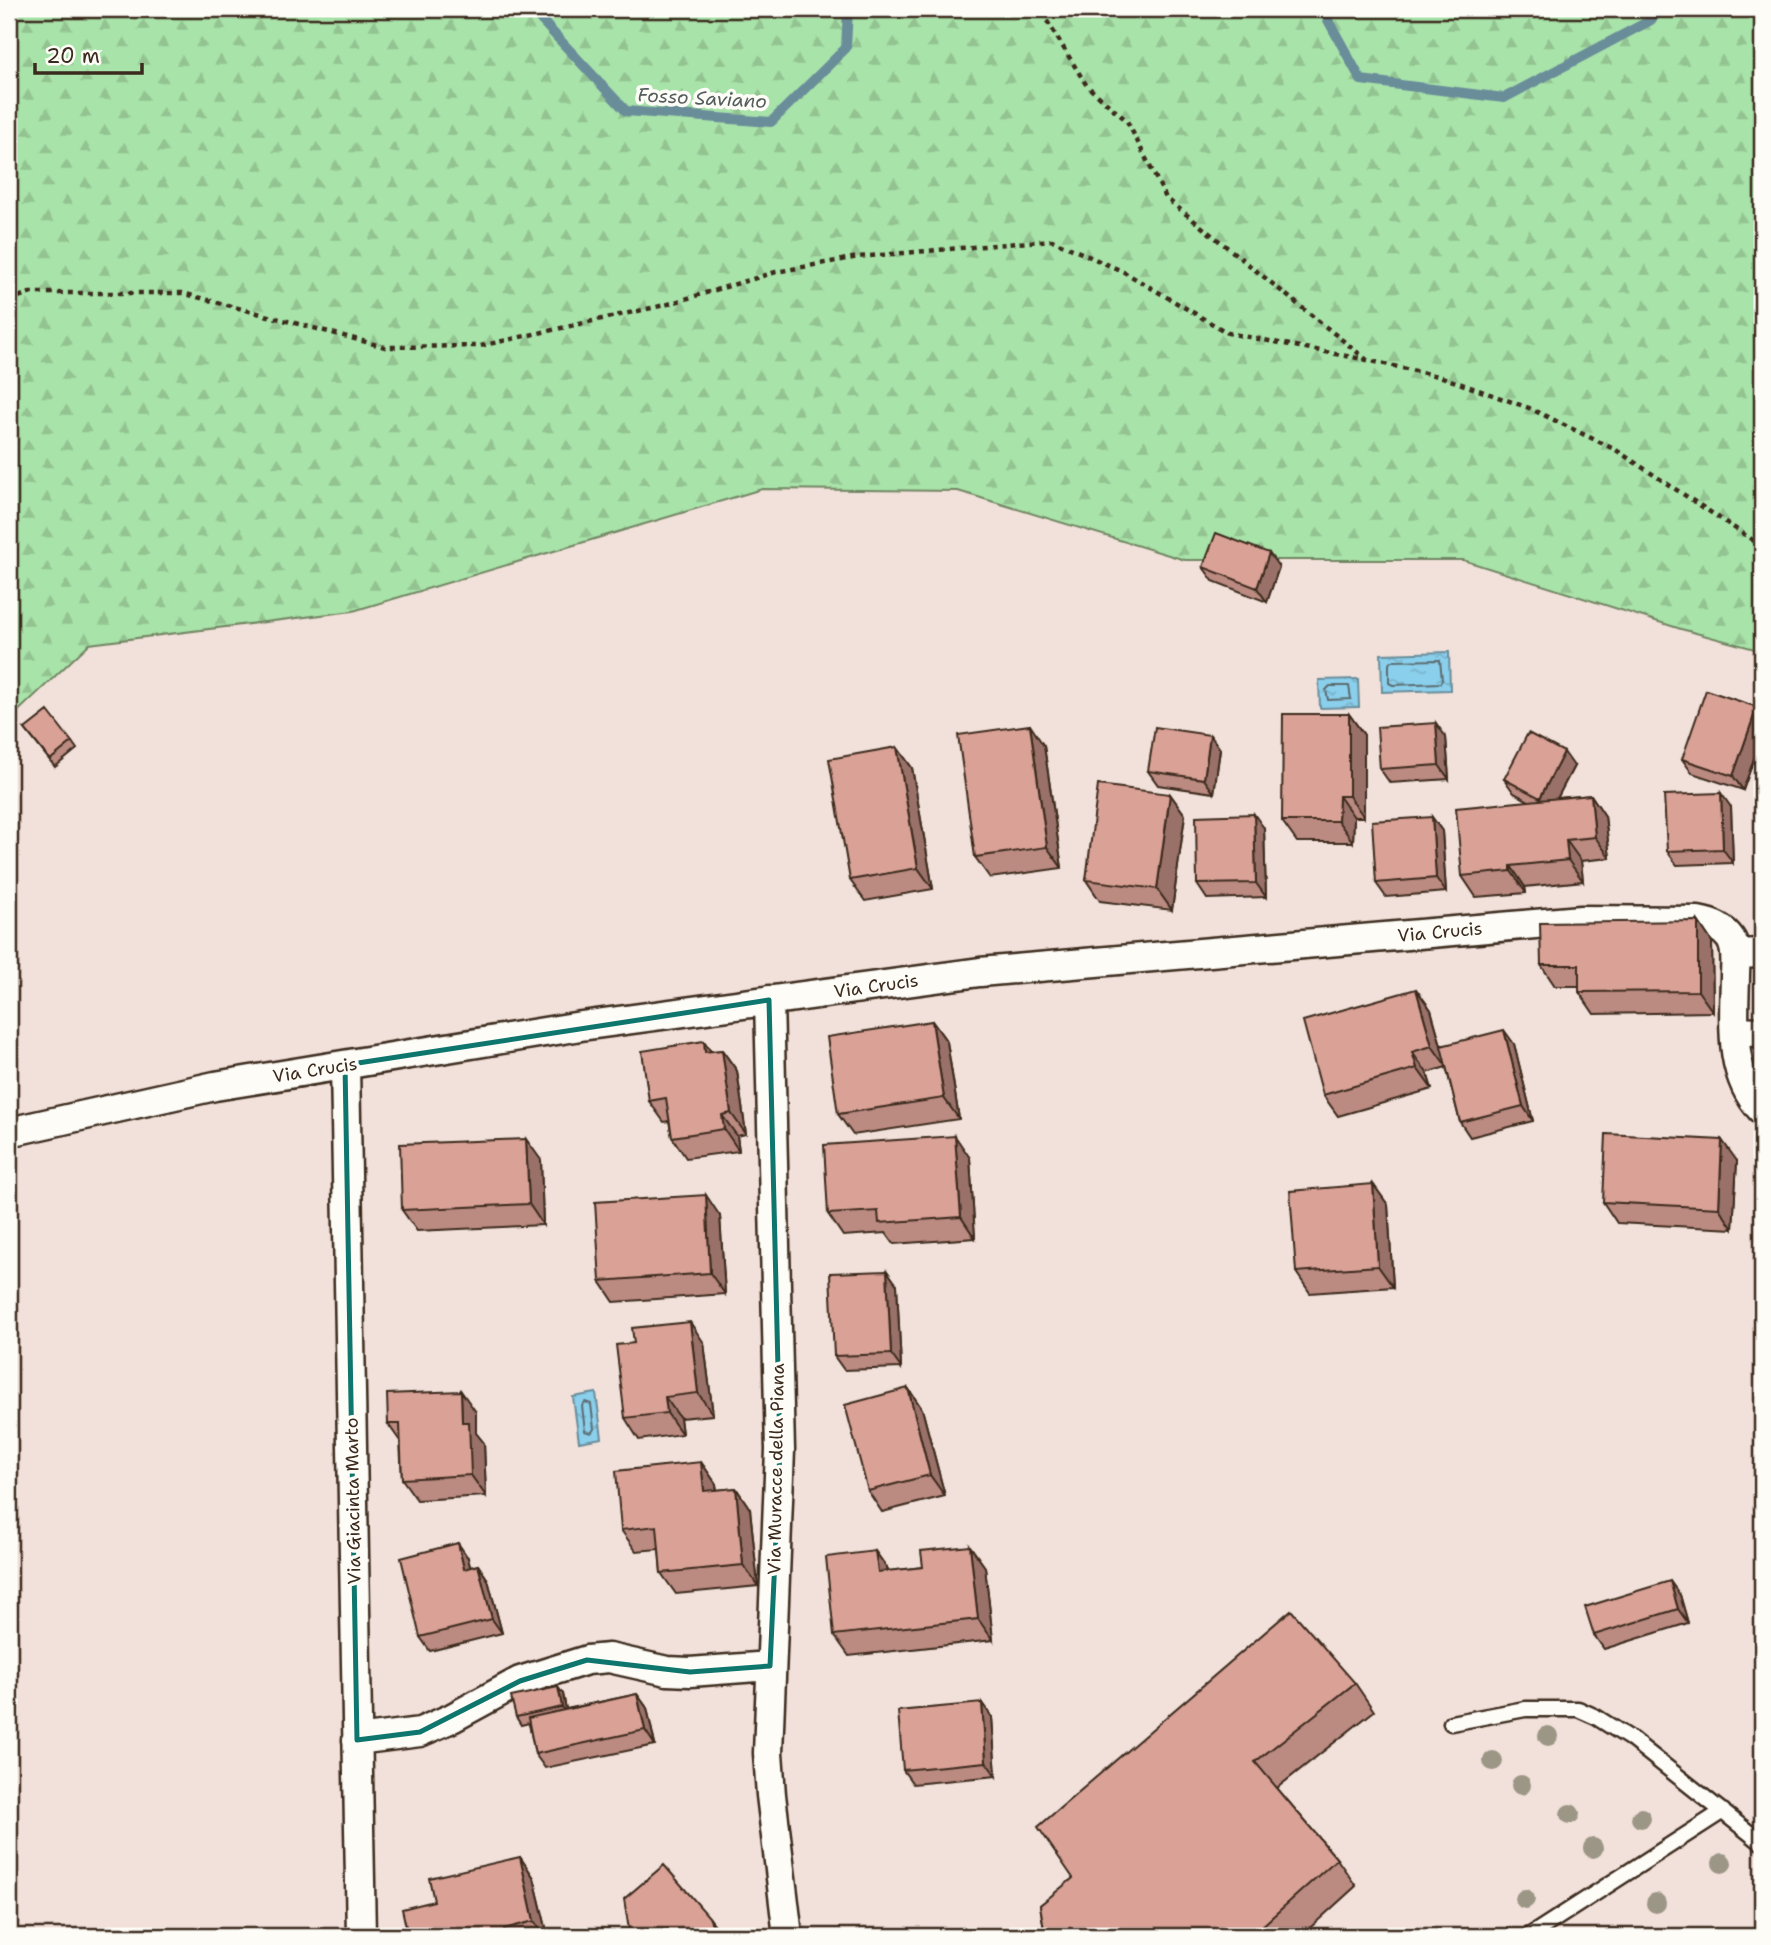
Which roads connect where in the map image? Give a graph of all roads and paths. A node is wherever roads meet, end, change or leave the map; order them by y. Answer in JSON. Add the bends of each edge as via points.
{"nodes":[{"id":1,"x":1047,"y":21,"type":"dead end"},
{"id":2,"x":9,"y":300,"type":"edge"},
{"id":3,"x":1367,"y":360,"type":"junction"},
{"id":4,"x":1762,"y":546,"type":"edge"},
{"id":5,"x":1749,"y":954,"type":"edge"},
{"id":6,"x":769,"y":1000,"type":"junction"},
{"id":7,"x":1749,"y":1031,"type":"edge"},
{"id":8,"x":345,"y":1065,"type":"junction"},
{"id":9,"x":1762,"y":1111,"type":"edge"},
{"id":10,"x":9,"y":1132,"type":"edge"},
{"id":11,"x":770,"y":1665,"type":"junction"},
{"id":12,"x":1451,"y":1723,"type":"dead end"},
{"id":13,"x":357,"y":1740,"type":"junction"},
{"id":14,"x":1723,"y":1811,"type":"junction"},
{"id":15,"x":1762,"y":1843,"type":"edge"},
{"id":16,"x":361,"y":1936,"type":"edge"},
{"id":17,"x":788,"y":1936,"type":"edge"},
{"id":18,"x":1529,"y":1936,"type":"edge"}],
"edges":[{"from":1,"to":3,"type":"path","via":[[1087,86],[1127,121],[1166,198]]},
{"from":2,"to":3,"type":"path","via":[[30,293],[182,293],[385,347],[480,346],[665,305],[776,272],[858,257],[1052,240],[1124,272],[1228,333]]},
{"from":3,"to":4,"type":"path","via":[[1442,377],[1529,408],[1616,450]]},
{"from":5,"to":6,"type":"street","name":"Via Crucis","via":[[1710,923],[1581,920],[980,972]]},
{"from":5,"to":7,"type":"street"},
{"from":6,"to":8,"type":"street","name":"Via Crucis"},
{"from":6,"to":11,"type":"street","name":"Via Muracce della Piana","via":[[780,1450]]},
{"from":7,"to":9,"type":"street","via":[[1735,1053],[1750,1098]]},
{"from":8,"to":10,"type":"street","name":"Via Crucis","via":[[215,1086]]},
{"from":8,"to":13,"type":"street","name":"Via Giacinta Marto"},
{"from":11,"to":13,"type":"street","via":[[690,1672],[609,1658],[587,1660],[520,1681],[419,1732]]},
{"from":11,"to":17,"type":"street","name":"Via Muracce della Piana","via":[[769,1776]]},
{"from":12,"to":14,"type":"lane","via":[[1525,1709],[1578,1709],[1631,1739]]},
{"from":13,"to":16,"type":"street","name":"Via Giacinta Marto"},
{"from":14,"to":15,"type":"lane"},
{"from":14,"to":18,"type":"lane"}]}
